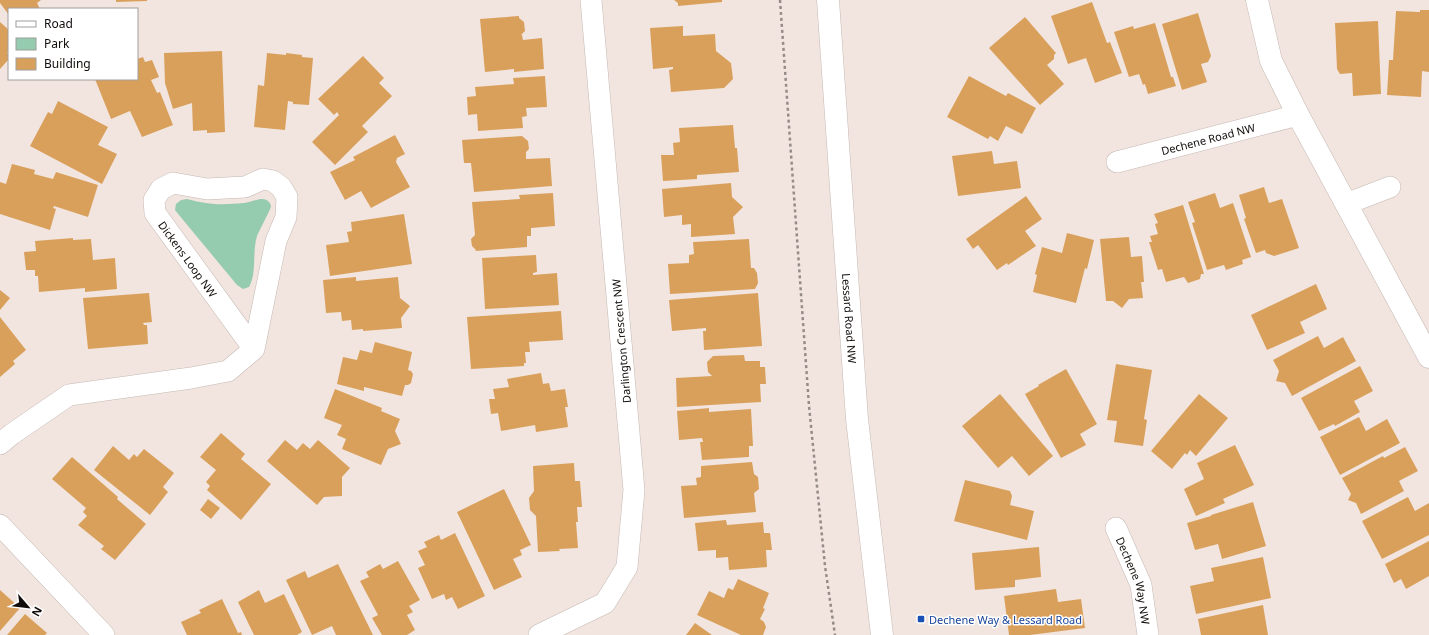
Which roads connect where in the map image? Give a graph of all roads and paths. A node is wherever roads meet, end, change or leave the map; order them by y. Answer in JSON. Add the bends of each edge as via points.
{"nodes":[{"id":1,"x":591,"y":0,"type":"edge"},
{"id":2,"x":780,"y":0,"type":"edge"},
{"id":3,"x":828,"y":0,"type":"edge"},
{"id":4,"x":1257,"y":0,"type":"edge"},
{"id":5,"x":1298,"y":115,"type":"junction"},
{"id":6,"x":1117,"y":162,"type":"dead end"},
{"id":7,"x":1390,"y":187,"type":"dead end"},
{"id":8,"x":1346,"y":204,"type":"junction"},
{"id":9,"x":254,"y":349,"type":"junction"},
{"id":10,"x":1429,"y":357,"type":"edge"},
{"id":11,"x":0,"y":444,"type":"edge"},
{"id":12,"x":0,"y":526,"type":"edge"},
{"id":13,"x":1116,"y":528,"type":"dead end"},
{"id":14,"x":104,"y":635,"type":"edge"},
{"id":15,"x":538,"y":635,"type":"edge"},
{"id":16,"x":835,"y":635,"type":"edge"},
{"id":17,"x":882,"y":635,"type":"edge"},
{"id":18,"x":1148,"y":635,"type":"edge"}],
"edges":[{"from":1,"to":15,"type":"street","name":"Darlington Crescent NW","via":[[634,490],[627,567],[605,603]]},
{"from":2,"to":16,"type":"path","via":[[809,406],[825,566]]},
{"from":3,"to":17,"type":"main road","name":"Lessard Road NW","via":[[857,419]]},
{"from":4,"to":5,"type":"main road","via":[[1271,61]]},
{"from":5,"to":6,"type":"street","name":"Dechene Road NW"},
{"from":5,"to":8,"type":"main road"},
{"from":7,"to":8,"type":"street"},
{"from":8,"to":10,"type":"main road"},
{"from":9,"to":9,"type":"street","name":"Dickens Loop NW","via":[[155,213],[154,200],[161,189],[173,183],[207,189],[244,187],[263,179],[273,181],[282,187],[287,197],[286,217],[276,241]]},
{"from":9,"to":11,"type":"street","via":[[228,371],[69,395]]},
{"from":12,"to":14,"type":"street"},
{"from":13,"to":18,"type":"street","name":"Dechene Way NW","via":[[1142,585]]}]}
